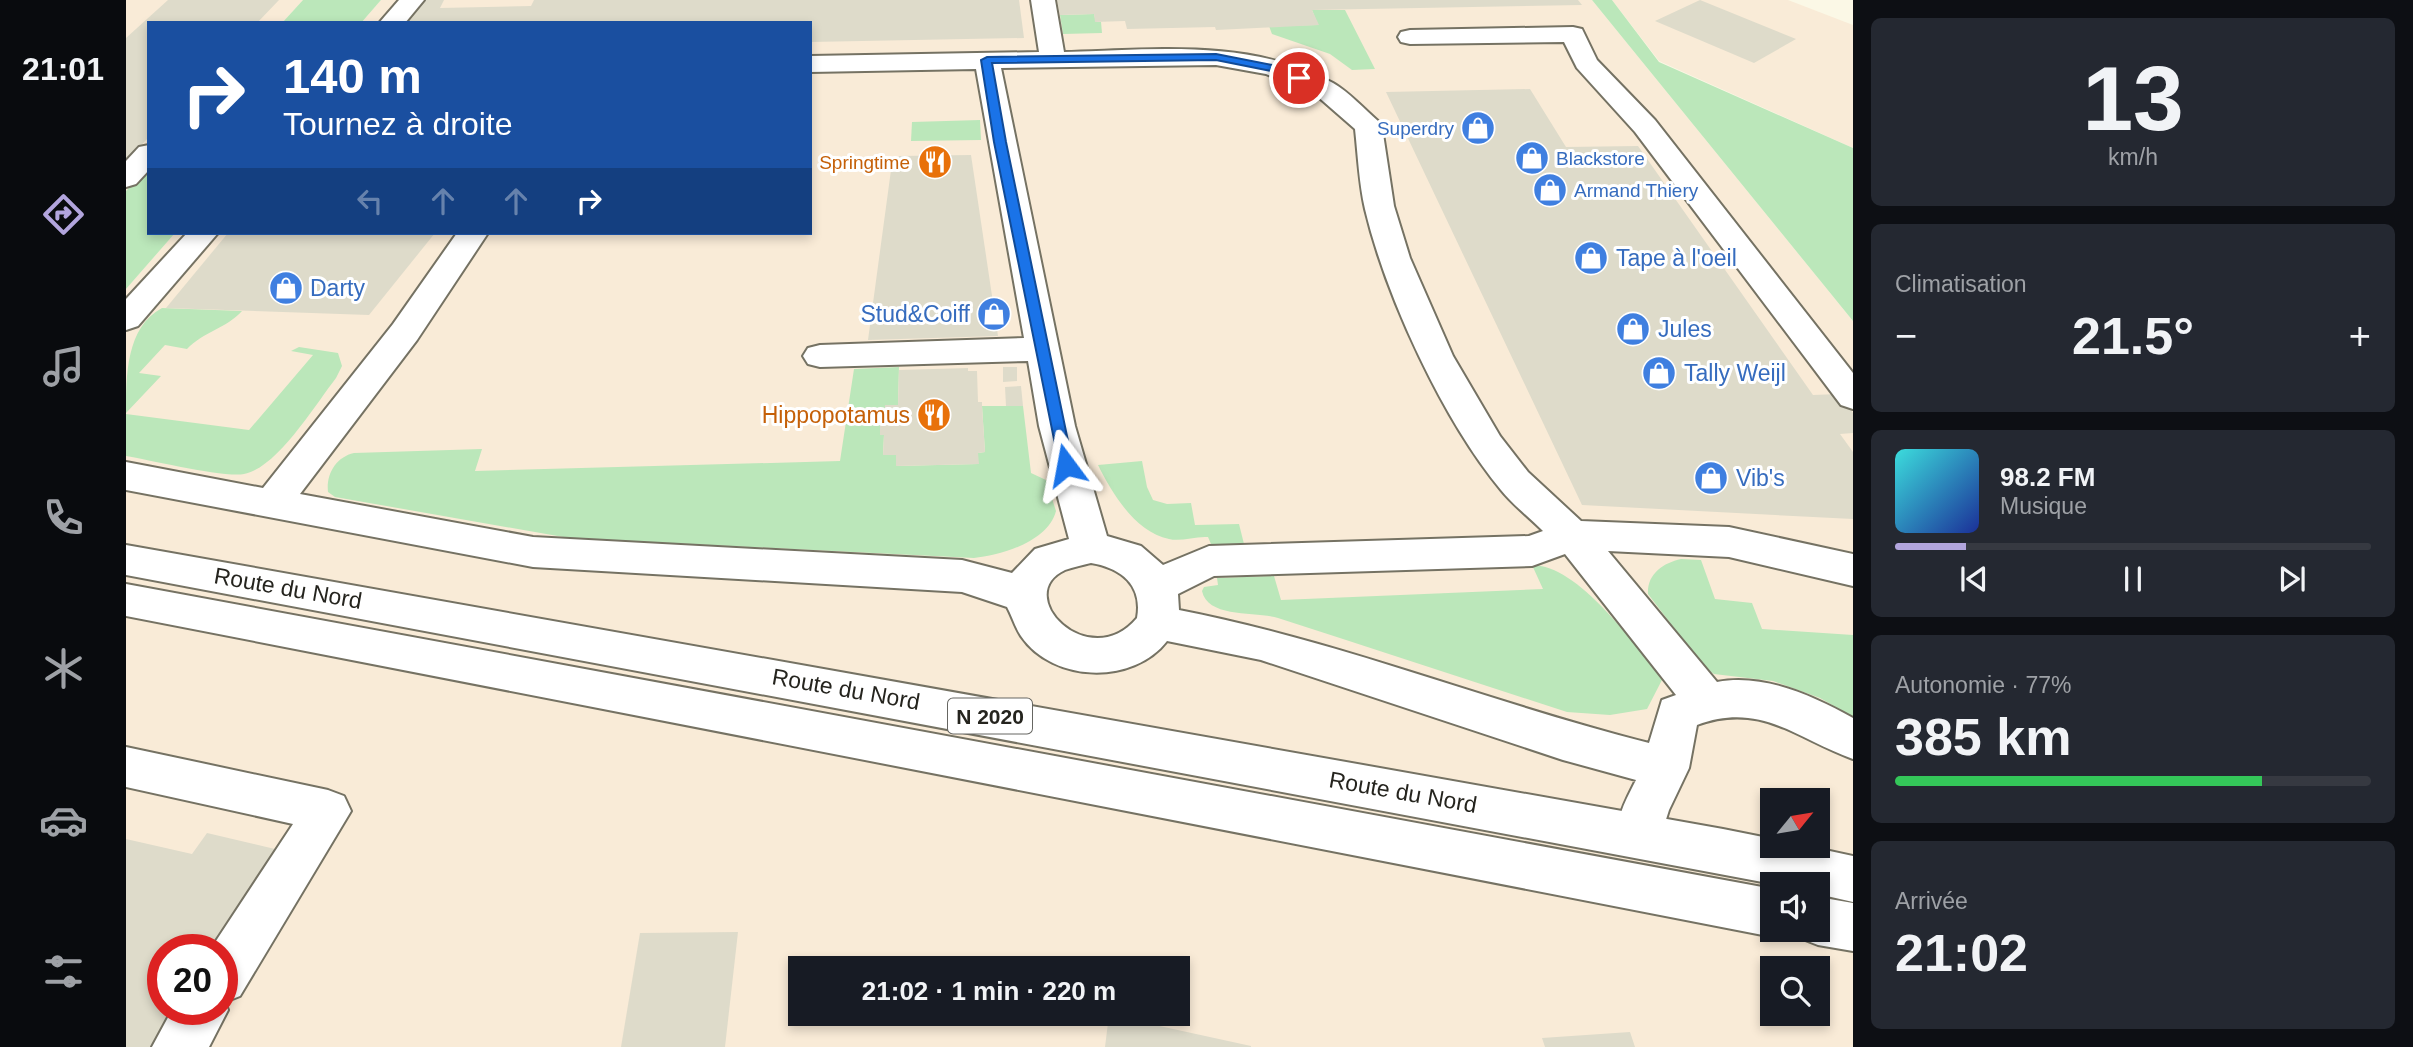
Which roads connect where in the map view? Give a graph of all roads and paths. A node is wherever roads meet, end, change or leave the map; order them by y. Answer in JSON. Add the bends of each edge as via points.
{"nodes":[{"id":1,"x":412,"y":0,"type":"edge"},
{"id":2,"x":1044,"y":0,"type":"edge"},
{"id":3,"x":393,"y":21,"type":"edge"},
{"id":4,"x":1410,"y":37,"type":"dead end"},
{"id":5,"x":987,"y":60,"type":"junction"},
{"id":6,"x":1054,"y":60,"type":"junction"},
{"id":7,"x":812,"y":64,"type":"edge"},
{"id":8,"x":147,"y":155,"type":"edge"},
{"id":9,"x":126,"y":178,"type":"edge"},
{"id":10,"x":200,"y":235,"type":"edge"},
{"id":11,"x":471,"y":235,"type":"edge"},
{"id":12,"x":126,"y":319,"type":"edge"},
{"id":13,"x":1041,"y":349,"type":"junction"},
{"id":14,"x":820,"y":356,"type":"dead end"},
{"id":15,"x":1853,"y":397,"type":"edge"},
{"id":16,"x":126,"y":476,"type":"edge"},
{"id":17,"x":272,"y":503,"type":"junction"},
{"id":18,"x":1572,"y":535,"type":"junction"},
{"id":19,"x":1091,"y":548,"type":"junction"},
{"id":20,"x":126,"y":560,"type":"edge"},
{"id":21,"x":1853,"y":570,"type":"edge"},
{"id":22,"x":1024,"y":597,"type":"junction"},
{"id":23,"x":126,"y":600,"type":"edge"},
{"id":24,"x":1156,"y":604,"type":"junction"},
{"id":25,"x":1706,"y":700,"type":"junction"},
{"id":26,"x":1853,"y":740,"type":"edge"},
{"id":27,"x":126,"y":767,"type":"edge"},
{"id":28,"x":1666,"y":768,"type":"junction"},
{"id":29,"x":1639,"y":836,"type":"junction"},
{"id":30,"x":1853,"y":878,"type":"edge"},
{"id":31,"x":1760,"y":911,"type":"edge"},
{"id":32,"x":1830,"y":923,"type":"edge"},
{"id":33,"x":1853,"y":928,"type":"edge"},
{"id":34,"x":238,"y":953,"type":"edge"},
{"id":35,"x":192,"y":1025,"type":"edge"},
{"id":36,"x":178,"y":1047,"type":"edge"}],
"edges":[{"from":1,"to":3,"type":"main road"},
{"from":2,"to":6,"type":"main road"},
{"from":4,"to":15,"type":"main road","via":[[1573,34],[1586,63],[1644,126]]},
{"from":5,"to":6,"type":"main road"},
{"from":5,"to":7,"type":"main road"},
{"from":5,"to":13,"type":"main road"},
{"from":6,"to":18,"type":"main road","via":[[1237,60],[1308,81],[1352,110],[1368,127],[1386,231],[1410,303],[1436,356],[1487,445],[1515,482]]},
{"from":8,"to":9,"type":"main road"},
{"from":10,"to":12,"type":"main road"},
{"from":11,"to":17,"type":"main road","via":[[405,332]]},
{"from":13,"to":14,"type":"main road"},
{"from":13,"to":19,"type":"main road","via":[[1066,465]]},
{"from":16,"to":17,"type":"main road"},
{"from":17,"to":22,"type":"main road","via":[[533,552],[962,576]]},
{"from":18,"to":21,"type":"main road","via":[[1729,542]]},
{"from":18,"to":24,"type":"main road","via":[[1532,551],[1209,561]]},
{"from":18,"to":25,"type":"main road"},
{"from":19,"to":22,"type":"main road","via":[[1066,550],[1045,561],[1030,577]]},
{"from":19,"to":24,"type":"main road","via":[[1111,551],[1146,571]]},
{"from":20,"to":29,"type":"main road","name":"Route du Nord","number":"N 2020"},
{"from":22,"to":24,"type":"main road","via":[[1034,627],[1054,644],[1099,656],[1135,646],[1148,635]]},
{"from":23,"to":31,"type":"main road","name":"Route du Nord","number":"N 2020"},
{"from":24,"to":28,"type":"main road","via":[[1526,730]]},
{"from":25,"to":26,"type":"main road","via":[[1739,697],[1777,703]]},
{"from":25,"to":28,"type":"main road","via":[[1677,713]]},
{"from":27,"to":34,"type":"main road","via":[[328,811]]},
{"from":28,"to":29,"type":"main road","via":[[1646,808]]},
{"from":29,"to":30,"type":"main road","name":"Route du Nord","number":"N 2020"},
{"from":32,"to":33,"type":"main road"},
{"from":35,"to":36,"type":"main road"}]}
